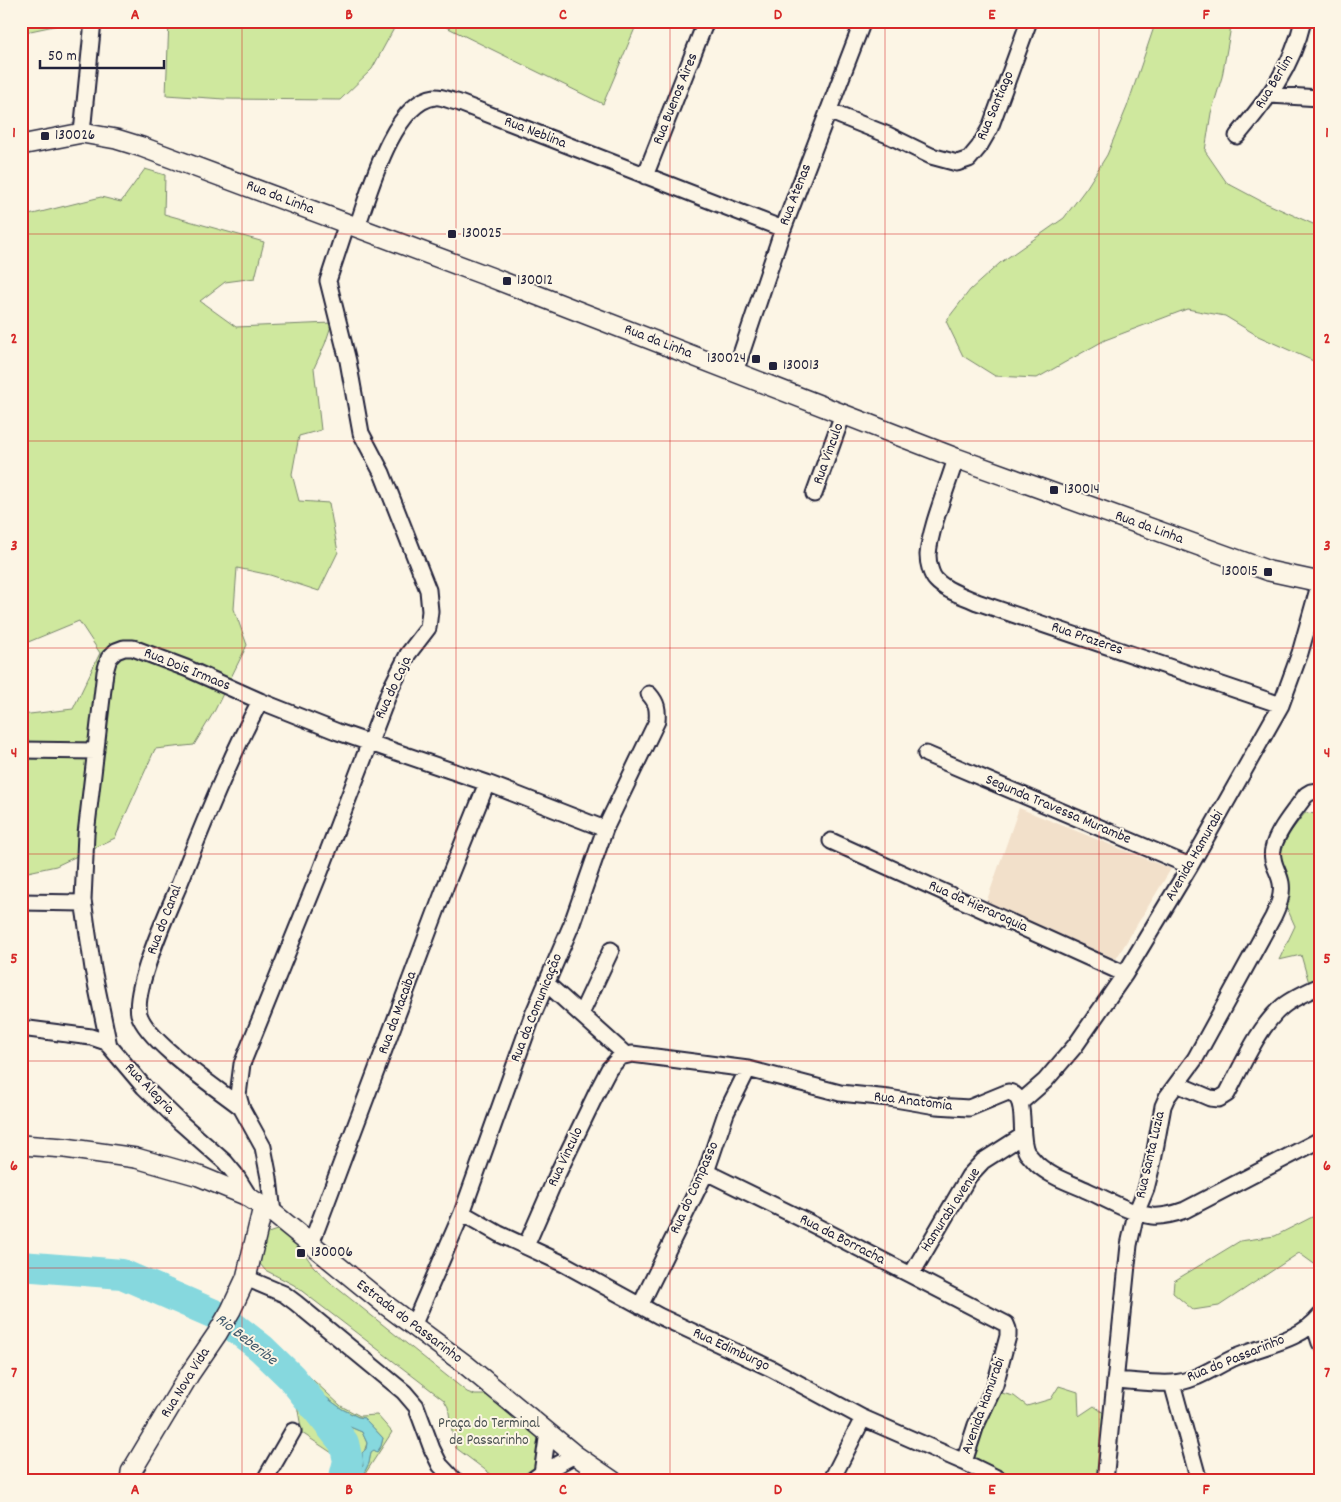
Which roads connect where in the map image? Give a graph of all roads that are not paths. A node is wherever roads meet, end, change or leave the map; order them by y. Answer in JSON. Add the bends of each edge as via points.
{"nodes":[{"id":1,"x":93,"y":21,"type":"edge"},
{"id":2,"x":706,"y":21,"type":"edge"},
{"id":3,"x":863,"y":21,"type":"edge"},
{"id":4,"x":1029,"y":21,"type":"edge"},
{"id":5,"x":1302,"y":21,"type":"edge"},
{"id":6,"x":1270,"y":95,"type":"junction"},
{"id":7,"x":1320,"y":98,"type":"edge"},
{"id":8,"x":828,"y":111,"type":"junction"},
{"id":9,"x":82,"y":133,"type":"junction"},
{"id":10,"x":1237,"y":136,"type":"dead end"},
{"id":11,"x":21,"y":145,"type":"edge"},
{"id":12,"x":645,"y":176,"type":"junction"},
{"id":13,"x":352,"y":225,"type":"junction"},
{"id":14,"x":783,"y":229,"type":"junction"},
{"id":15,"x":735,"y":372,"type":"junction"},
{"id":16,"x":843,"y":414,"type":"junction"},
{"id":17,"x":956,"y":458,"type":"junction"},
{"id":18,"x":814,"y":494,"type":"dead end"},
{"id":19,"x":1320,"y":582,"type":"edge"},
{"id":20,"x":649,"y":694,"type":"dead end"},
{"id":21,"x":260,"y":701,"type":"junction"},
{"id":22,"x":1281,"y":705,"type":"junction"},
{"id":23,"x":370,"y":743,"type":"junction"},
{"id":24,"x":21,"y":750,"type":"edge"},
{"id":25,"x":96,"y":751,"type":"junction"},
{"id":26,"x":926,"y":754,"type":"dead end"},
{"id":27,"x":487,"y":783,"type":"junction"},
{"id":28,"x":1320,"y":791,"type":"edge"},
{"id":29,"x":605,"y":829,"type":"junction"},
{"id":30,"x":831,"y":841,"type":"dead end"},
{"id":31,"x":1190,"y":866,"type":"junction"},
{"id":32,"x":21,"y":902,"type":"edge"},
{"id":33,"x":83,"y":903,"type":"junction"},
{"id":34,"x":611,"y":950,"type":"dead end"},
{"id":35,"x":1125,"y":974,"type":"junction"},
{"id":36,"x":546,"y":982,"type":"junction"},
{"id":37,"x":1320,"y":986,"type":"edge"},
{"id":38,"x":580,"y":1014,"type":"junction"},
{"id":39,"x":21,"y":1028,"type":"edge"},
{"id":40,"x":109,"y":1046,"type":"junction"},
{"id":41,"x":626,"y":1055,"type":"junction"},
{"id":42,"x":748,"y":1069,"type":"junction"},
{"id":43,"x":1177,"y":1084,"type":"junction"},
{"id":44,"x":1021,"y":1102,"type":"junction"},
{"id":45,"x":242,"y":1109,"type":"junction"},
{"id":46,"x":1022,"y":1136,"type":"junction"},
{"id":47,"x":1320,"y":1140,"type":"edge"},
{"id":48,"x":21,"y":1145,"type":"edge"},
{"id":49,"x":706,"y":1172,"type":"junction"},
{"id":50,"x":262,"y":1206,"type":"junction"},
{"id":51,"x":1136,"y":1213,"type":"junction"},
{"id":52,"x":462,"y":1214,"type":"junction"},
{"id":53,"x":311,"y":1244,"type":"junction"},
{"id":54,"x":526,"y":1246,"type":"junction"},
{"id":55,"x":911,"y":1275,"type":"junction"},
{"id":56,"x":246,"y":1278,"type":"junction"},
{"id":57,"x":640,"y":1306,"type":"junction"},
{"id":58,"x":978,"y":1310,"type":"joint"},
{"id":59,"x":1317,"y":1320,"type":"edge"},
{"id":60,"x":414,"y":1326,"type":"junction"},
{"id":61,"x":1320,"y":1343,"type":"edge"},
{"id":62,"x":1115,"y":1380,"type":"junction"},
{"id":63,"x":1172,"y":1383,"type":"junction"},
{"id":64,"x":863,"y":1418,"type":"junction"},
{"id":65,"x":293,"y":1431,"type":"dead end"},
{"id":66,"x":548,"y":1432,"type":"junction"},
{"id":67,"x":575,"y":1455,"type":"junction"},
{"id":68,"x":964,"y":1462,"type":"junction"},
{"id":69,"x":131,"y":1476,"type":"edge"},
{"id":70,"x":536,"y":1477,"type":"edge"},
{"id":71,"x":264,"y":1481,"type":"edge"},
{"id":72,"x":455,"y":1481,"type":"edge"},
{"id":73,"x":613,"y":1481,"type":"edge"},
{"id":74,"x":831,"y":1481,"type":"edge"},
{"id":75,"x":1003,"y":1481,"type":"edge"},
{"id":76,"x":1105,"y":1481,"type":"edge"},
{"id":77,"x":1199,"y":1481,"type":"edge"}],
"edges":[{"from":1,"to":9,"type":"street"},
{"from":2,"to":12,"type":"street","name":"Rua Buenos Aires"},
{"from":3,"to":8,"type":"street","name":"Rua Atenas"},
{"from":4,"to":8,"type":"street","name":"Rua Santiago","via":[[990,128],[969,159],[956,163],[931,156]]},
{"from":5,"to":6,"type":"street","name":"Rua Berlim","via":[[1289,64]]},
{"from":6,"to":7,"type":"street"},
{"from":6,"to":10,"type":"street","name":"Rua Berlim"},
{"from":8,"to":14,"type":"street","name":"Rua Atenas"},
{"from":9,"to":11,"type":"street","name":"Rua da Linha"},
{"from":9,"to":13,"type":"street","name":"Rua da Linha","via":[[142,146]]},
{"from":12,"to":13,"type":"street","name":"Rua Neblina","via":[[436,96],[421,101],[403,119],[387,145]]},
{"from":12,"to":14,"type":"street","name":"Rua Neblina"},
{"from":13,"to":15,"type":"street","name":"Rua da Linha"},
{"from":13,"to":23,"type":"street","name":"Rua do Caja","via":[[328,281],[330,294],[348,361],[361,433],[379,466],[422,572],[430,612],[428,628],[401,667]]},
{"from":14,"to":15,"type":"street","name":"Rua Atenas"},
{"from":15,"to":16,"type":"street","name":"Rua da Linha"},
{"from":16,"to":17,"type":"street","name":"Rua da Linha"},
{"from":16,"to":18,"type":"street","name":"Rua Vinculo"},
{"from":17,"to":19,"type":"street","name":"Rua da Linha","via":[[1269,571]]},
{"from":17,"to":22,"type":"street","name":"Rua Prazeres","via":[[930,540],[928,557],[936,580],[977,602]]},
{"from":19,"to":22,"type":"street","name":"Avenida Hamurabi"},
{"from":20,"to":29,"type":"street","name":"Rua da Comunicação","via":[[656,702],[657,721]]},
{"from":21,"to":23,"type":"street","name":"Rua Dois Irmaos"},
{"from":21,"to":25,"type":"street","name":"Rua Dois Irmaos","via":[[186,668],[133,648],[124,648],[109,658],[105,672]]},
{"from":21,"to":45,"type":"street","name":"Rua do Canal","via":[[239,741],[163,922],[141,983],[139,1001],[139,1014],[145,1025],[167,1049]]},
{"from":22,"to":31,"type":"street","name":"Avenida Hamurabi"},
{"from":23,"to":27,"type":"street","name":"Rua Dois Irmaos"},
{"from":23,"to":45,"type":"street","name":"Rua do Caja","via":[[242,1064],[238,1095]]},
{"from":24,"to":25,"type":"street"},
{"from":25,"to":33,"type":"street","name":"Rua Dois Irmaos","via":[[86,834]]},
{"from":26,"to":31,"type":"street","name":"Segunda Travessa Murambe"},
{"from":27,"to":29,"type":"street","name":"Rua Dois Irmaos"},
{"from":27,"to":53,"type":"street","name":"Rua da Macaiba"},
{"from":28,"to":43,"type":"street","name":"Rua Santa Luzia","via":[[1306,795],[1277,839],[1273,860],[1281,881],[1280,901],[1274,917],[1195,1059]]},
{"from":29,"to":36,"type":"street","name":"Rua da Comunicação"},
{"from":30,"to":35,"type":"street","name":"Rua da Hieraroquia"},
{"from":31,"to":35,"type":"street","name":"Avenida Hamurabi"},
{"from":32,"to":33,"type":"street"},
{"from":33,"to":40,"type":"street","name":"Rua Dois Irmaos"},
{"from":34,"to":38,"type":"street"},
{"from":35,"to":44,"type":"street","name":"Avenida Hamurabi","via":[[1075,1046]]},
{"from":36,"to":38,"type":"street"},
{"from":36,"to":52,"type":"street","name":"Rua da Comunicação"},
{"from":37,"to":43,"type":"street","via":[[1283,1006],[1272,1017],[1227,1094],[1219,1099],[1210,1098]]},
{"from":38,"to":41,"type":"street"},
{"from":39,"to":40,"type":"street","name":"Rua Alegria","via":[[91,1037]]},
{"from":40,"to":50,"type":"street","name":"Rua Alegria","via":[[181,1123],[225,1162]]},
{"from":41,"to":42,"type":"street","name":"Rua Anatomia","via":[[659,1056]]},
{"from":41,"to":54,"type":"street","name":"Rua Vinculo","via":[[609,1069],[556,1175]]},
{"from":42,"to":44,"type":"street","name":"Rua Anatomia","via":[[840,1093],[936,1106],[969,1108],[1008,1092]]},
{"from":42,"to":49,"type":"street","name":"Rua do Compasso","via":[[726,1113]]},
{"from":43,"to":51,"type":"street","name":"Rua Santa Luzia","via":[[1163,1106],[1146,1189]]},
{"from":44,"to":46,"type":"street"},
{"from":45,"to":50,"type":"street","via":[[263,1147],[269,1178]]},
{"from":46,"to":51,"type":"street","via":[[1026,1152],[1053,1175]]},
{"from":46,"to":55,"type":"street","name":"Hamurabi avenue","via":[[983,1161],[969,1176]]},
{"from":47,"to":51,"type":"street","via":[[1185,1210],[1170,1215]]},
{"from":48,"to":50,"type":"street","name":"Estrada do Passarinho","via":[[136,1158],[224,1185]]},
{"from":49,"to":55,"type":"street","name":"Rua da Borracha"},
{"from":49,"to":57,"type":"street","name":"Rua do Compasso"},
{"from":50,"to":53,"type":"street","name":"Estrada do Passarinho"},
{"from":50,"to":56,"type":"street","name":"Rua Nova Vida"},
{"from":51,"to":62,"type":"street","name":"Rua Santa Luzia"},
{"from":52,"to":54,"type":"street","name":"Rua Edimburgo"},
{"from":52,"to":60,"type":"street","name":"Rua da Comunicação"},
{"from":53,"to":60,"type":"street","name":"Estrada do Passarinho"},
{"from":54,"to":57,"type":"street","name":"Rua Edimburgo"},
{"from":55,"to":58,"type":"street","name":"Rua da Borracha"},
{"from":56,"to":69,"type":"street","name":"Rua Nova Vida","via":[[231,1310]]},
{"from":56,"to":72,"type":"street","via":[[296,1302],[404,1392],[416,1406],[440,1465]]},
{"from":57,"to":64,"type":"street","name":"Rua Edimburgo","via":[[772,1369]]},
{"from":58,"to":68,"type":"street","name":"Avenida Hamurabi","via":[[1006,1324],[1008,1336],[995,1385],[976,1425]]},
{"from":59,"to":61,"type":"street"},
{"from":59,"to":63,"type":"street","name":"Rua do Passarinho","via":[[1285,1340],[1237,1357],[1193,1378]]},
{"from":60,"to":66,"type":"street","name":"Estrada do Passarinho"},
{"from":62,"to":63,"type":"street","name":"Rua do Passarinho"},
{"from":62,"to":76,"type":"street","name":"Rua Santa Luzia"},
{"from":63,"to":77,"type":"street"},
{"from":64,"to":68,"type":"street","name":"Rua Edimburgo"},
{"from":64,"to":74,"type":"street"},
{"from":65,"to":71,"type":"street"},
{"from":66,"to":67,"type":"street","name":"Estrada do Passarinho"},
{"from":66,"to":70,"type":"street"},
{"from":67,"to":70,"type":"street"},
{"from":67,"to":73,"type":"street","name":"Estrada do Passarinho"},
{"from":68,"to":75,"type":"street","name":"Rua Edimburgo"}]}
